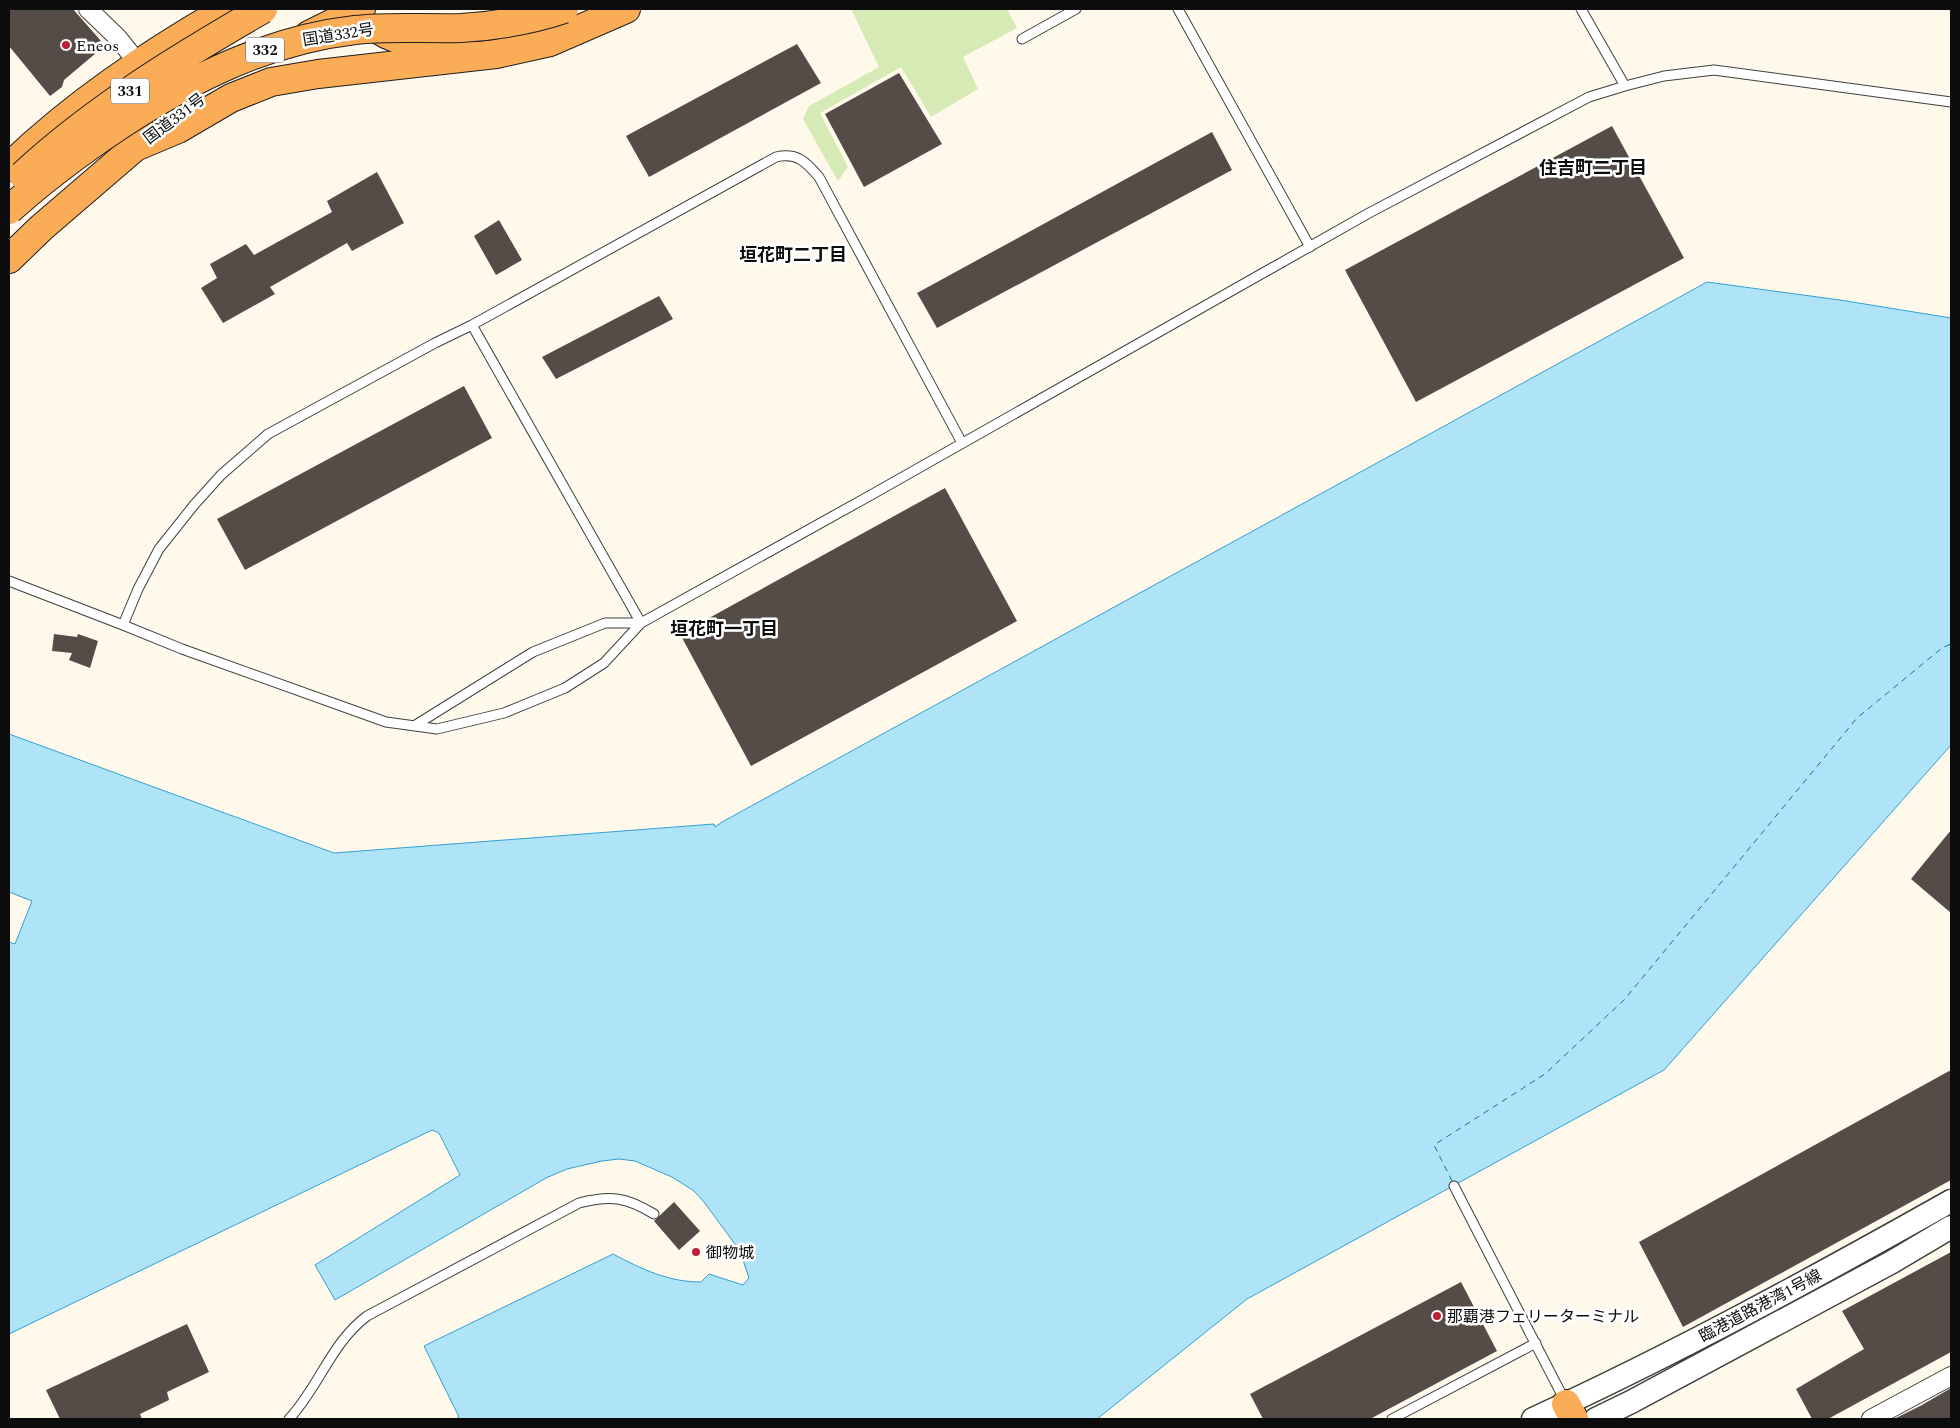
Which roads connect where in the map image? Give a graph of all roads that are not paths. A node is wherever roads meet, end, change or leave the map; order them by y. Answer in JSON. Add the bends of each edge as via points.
{"nodes":[{"id":1,"x":88,"y":9,"type":"edge"},
{"id":2,"x":227,"y":9,"type":"edge"},
{"id":3,"x":263,"y":9,"type":"edge"},
{"id":4,"x":564,"y":9,"type":"edge"},
{"id":5,"x":1076,"y":9,"type":"edge"},
{"id":6,"x":1178,"y":9,"type":"edge"},
{"id":7,"x":1581,"y":9,"type":"edge"},
{"id":8,"x":358,"y":10,"type":"edge"},
{"id":9,"x":616,"y":14,"type":"edge"},
{"id":10,"x":1022,"y":39,"type":"dead end"},
{"id":11,"x":138,"y":63,"type":"junction"},
{"id":12,"x":1625,"y":86,"type":"junction"},
{"id":13,"x":1951,"y":102,"type":"edge"},
{"id":14,"x":145,"y":138,"type":"junction"},
{"id":15,"x":9,"y":166,"type":"edge"},
{"id":16,"x":9,"y":188,"type":"edge"},
{"id":17,"x":9,"y":210,"type":"edge"},
{"id":18,"x":1310,"y":247,"type":"junction"},
{"id":19,"x":9,"y":259,"type":"edge"},
{"id":20,"x":472,"y":325,"type":"junction"},
{"id":21,"x":962,"y":443,"type":"junction"},
{"id":22,"x":9,"y":581,"type":"edge"},
{"id":23,"x":640,"y":623,"type":"junction"},
{"id":24,"x":124,"y":625,"type":"junction"},
{"id":25,"x":414,"y":726,"type":"junction"},
{"id":26,"x":1454,"y":1186,"type":"dead end"},
{"id":27,"x":1951,"y":1201,"type":"edge"},
{"id":28,"x":654,"y":1214,"type":"dead end"},
{"id":29,"x":1951,"y":1227,"type":"edge"},
{"id":30,"x":1536,"y":1343,"type":"junction"},
{"id":31,"x":1951,"y":1376,"type":"edge"},
{"id":32,"x":1570,"y":1411,"type":"edge"},
{"id":33,"x":289,"y":1419,"type":"edge"},
{"id":34,"x":1392,"y":1419,"type":"edge"},
{"id":35,"x":1533,"y":1419,"type":"edge"},
{"id":36,"x":1596,"y":1419,"type":"edge"},
{"id":37,"x":1871,"y":1419,"type":"edge"}],
"edges":[{"from":1,"to":11,"type":"street"},
{"from":2,"to":11,"type":"highway","number":"331"},
{"from":3,"to":16,"type":"highway","number":"331","bridge":true,"via":[[108,106]]},
{"from":4,"to":17,"type":"highway","name":"国道332号","number":"332","bridge":true,"via":[[539,17],[483,26],[353,30],[294,41],[262,51],[208,73],[146,108],[92,143]]},
{"from":5,"to":10,"type":"lane"},
{"from":6,"to":18,"type":"lane"},
{"from":7,"to":12,"type":"lane"},
{"from":8,"to":9,"type":"highway","via":[[365,20],[385,34],[446,45],[526,38]]},
{"from":8,"to":14,"type":"highway","name":"国道331号","via":[[256,62],[175,113]]},
{"from":9,"to":14,"type":"highway","number":"332","via":[[550,42],[496,54],[271,82],[231,98],[178,129]]},
{"from":11,"to":14,"type":"highway","via":[[167,82],[174,102]]},
{"from":11,"to":15,"type":"highway","number":"331","via":[[68,115]]},
{"from":12,"to":13,"type":"lane","via":[[1664,76],[1714,70]]},
{"from":12,"to":18,"type":"lane","via":[[1590,96],[1369,212]]},
{"from":14,"to":19,"type":"highway","name":"国道331号"},
{"from":18,"to":21,"type":"lane"},
{"from":20,"to":21,"type":"lane","via":[[776,157],[787,154],[810,166],[819,177]]},
{"from":20,"to":23,"type":"lane"},
{"from":20,"to":24,"type":"lane","via":[[268,434],[221,475],[159,550],[138,589]]},
{"from":21,"to":23,"type":"lane"},
{"from":22,"to":24,"type":"lane"},
{"from":23,"to":25,"type":"lane","via":[[605,622],[533,652]]},
{"from":23,"to":25,"type":"lane","via":[[604,663],[565,688],[504,713],[437,729]]},
{"from":24,"to":25,"type":"lane","via":[[386,722]]},
{"from":26,"to":30,"type":"lane"},
{"from":27,"to":32,"type":"street","name":"臨港道路港湾1号線"},
{"from":28,"to":33,"type":"lane","via":[[615,1198],[579,1203],[367,1316],[341,1341]]},
{"from":29,"to":36,"type":"street","name":"臨港道路港湾1号線","via":[[1884,1267]]},
{"from":30,"to":32,"type":"lane"},
{"from":30,"to":34,"type":"lane"},
{"from":31,"to":37,"type":"street"},
{"from":32,"to":35,"type":"street","name":"臨港道路港湾1号線"}]}
